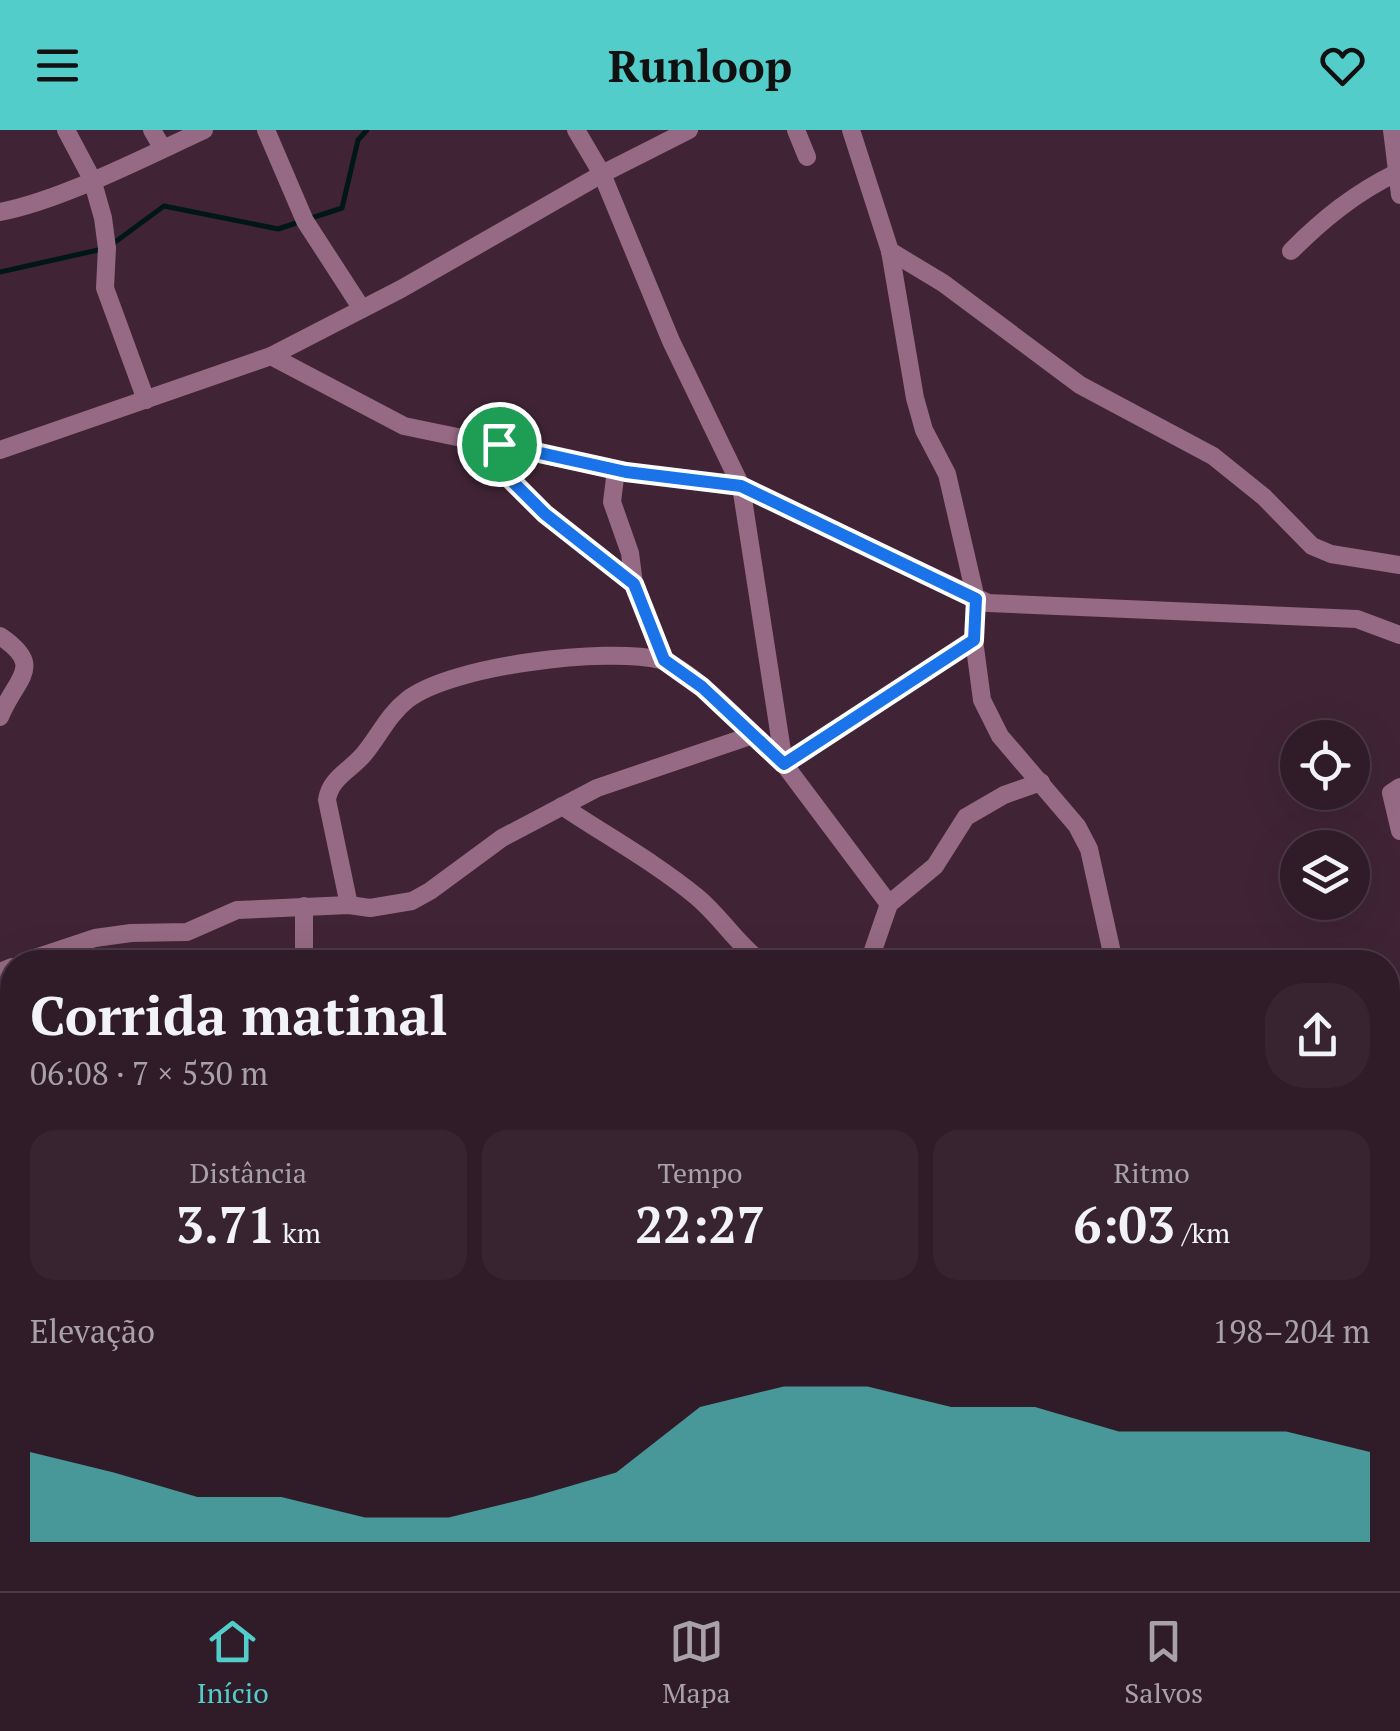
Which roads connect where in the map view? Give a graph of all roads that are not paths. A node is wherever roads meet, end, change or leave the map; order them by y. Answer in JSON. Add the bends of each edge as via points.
{"nodes":[{"id":1,"x":66,"y":130,"type":"edge"},
{"id":2,"x":152,"y":130,"type":"edge"},
{"id":3,"x":204,"y":130,"type":"edge"},
{"id":4,"x":266,"y":130,"type":"edge"},
{"id":5,"x":576,"y":130,"type":"edge"},
{"id":6,"x":689,"y":130,"type":"edge"},
{"id":7,"x":796,"y":130,"type":"edge"},
{"id":8,"x":851,"y":130,"type":"edge"},
{"id":9,"x":1392,"y":130,"type":"edge"},
{"id":10,"x":163,"y":149,"type":"junction"},
{"id":11,"x":807,"y":156,"type":"dead end"},
{"id":12,"x":1396,"y":173,"type":"junction"},
{"id":13,"x":602,"y":174,"type":"junction"},
{"id":14,"x":92,"y":180,"type":"junction"},
{"id":15,"x":1400,"y":195,"type":"edge"},
{"id":16,"x":0,"y":212,"type":"edge"},
{"id":17,"x":890,"y":251,"type":"junction"},
{"id":18,"x":1290,"y":251,"type":"dead end"},
{"id":19,"x":362,"y":310,"type":"junction"},
{"id":20,"x":271,"y":356,"type":"junction"},
{"id":21,"x":146,"y":400,"type":"junction"},
{"id":22,"x":499,"y":444,"type":"junction"},
{"id":23,"x":0,"y":450,"type":"edge"},
{"id":24,"x":616,"y":470,"type":"junction"},
{"id":25,"x":741,"y":486,"type":"junction"},
{"id":26,"x":1400,"y":565,"type":"edge"},
{"id":27,"x":634,"y":584,"type":"junction"},
{"id":28,"x":976,"y":599,"type":"junction"},
{"id":29,"x":1400,"y":635,"type":"edge"},
{"id":30,"x":0,"y":636,"type":"edge"},
{"id":31,"x":974,"y":640,"type":"junction"},
{"id":32,"x":664,"y":660,"type":"junction"},
{"id":33,"x":0,"y":717,"type":"edge"},
{"id":34,"x":753,"y":736,"type":"junction"},
{"id":35,"x":784,"y":764,"type":"junction"},
{"id":36,"x":1041,"y":782,"type":"junction"},
{"id":37,"x":1400,"y":787,"type":"edge"},
{"id":38,"x":562,"y":806,"type":"junction"},
{"id":39,"x":1400,"y":831,"type":"edge"},
{"id":40,"x":890,"y":904,"type":"junction"},
{"id":41,"x":349,"y":905,"type":"junction"},
{"id":42,"x":304,"y":906,"type":"junction"},
{"id":43,"x":59,"y":950,"type":"edge"},
{"id":44,"x":304,"y":950,"type":"edge"},
{"id":45,"x":745,"y":950,"type":"edge"},
{"id":46,"x":874,"y":950,"type":"edge"},
{"id":47,"x":1111,"y":950,"type":"edge"}],
"edges":[{"from":1,"to":14,"type":"street"},
{"from":2,"to":10,"type":"street"},
{"from":3,"to":10,"type":"street"},
{"from":4,"to":19,"type":"street","via":[[305,220]]},
{"from":5,"to":13,"type":"street"},
{"from":6,"to":13,"type":"street"},
{"from":7,"to":11,"type":"street"},
{"from":8,"to":17,"type":"street"},
{"from":9,"to":12,"type":"street"},
{"from":10,"to":14,"type":"street"},
{"from":12,"to":15,"type":"street"},
{"from":12,"to":18,"type":"street","via":[[1331,213]]},
{"from":13,"to":19,"type":"street"},
{"from":13,"to":25,"type":"street","via":[[670,340]]},
{"from":14,"to":16,"type":"street"},
{"from":14,"to":21,"type":"street","via":[[103,218],[105,288]]},
{"from":17,"to":26,"type":"street","via":[[1080,384],[1213,456],[1312,546]]},
{"from":17,"to":28,"type":"street","via":[[915,398],[946,474]]},
{"from":19,"to":20,"type":"street"},
{"from":20,"to":21,"type":"street"},
{"from":20,"to":22,"type":"street","via":[[404,426]]},
{"from":21,"to":23,"type":"street"},
{"from":22,"to":24,"type":"street"},
{"from":22,"to":27,"type":"street","via":[[500,469]]},
{"from":24,"to":25,"type":"street"},
{"from":24,"to":27,"type":"street","via":[[612,502]]},
{"from":25,"to":28,"type":"street"},
{"from":25,"to":35,"type":"street"},
{"from":27,"to":32,"type":"street"},
{"from":28,"to":29,"type":"street","via":[[1004,606],[1357,620]]},
{"from":28,"to":31,"type":"street"},
{"from":30,"to":33,"type":"street","via":[[25,658],[24,675]]},
{"from":31,"to":35,"type":"street"},
{"from":31,"to":36,"type":"street","via":[[982,700],[1000,736]]},
{"from":32,"to":34,"type":"street"},
{"from":32,"to":41,"type":"street","via":[[596,656],[494,666],[409,698],[328,792]]},
{"from":34,"to":35,"type":"street"},
{"from":34,"to":38,"type":"street"},
{"from":35,"to":40,"type":"street"},
{"from":36,"to":40,"type":"street","via":[[966,816],[934,866]]},
{"from":36,"to":47,"type":"street","via":[[1089,849]]},
{"from":37,"to":39,"type":"street","via":[[1391,793]]},
{"from":38,"to":41,"type":"street","via":[[412,900]]},
{"from":38,"to":45,"type":"street","via":[[696,896]]},
{"from":40,"to":46,"type":"street"},
{"from":41,"to":42,"type":"street"},
{"from":42,"to":43,"type":"street","via":[[236,910],[187,932],[95,938]]},
{"from":42,"to":44,"type":"street"}]}
